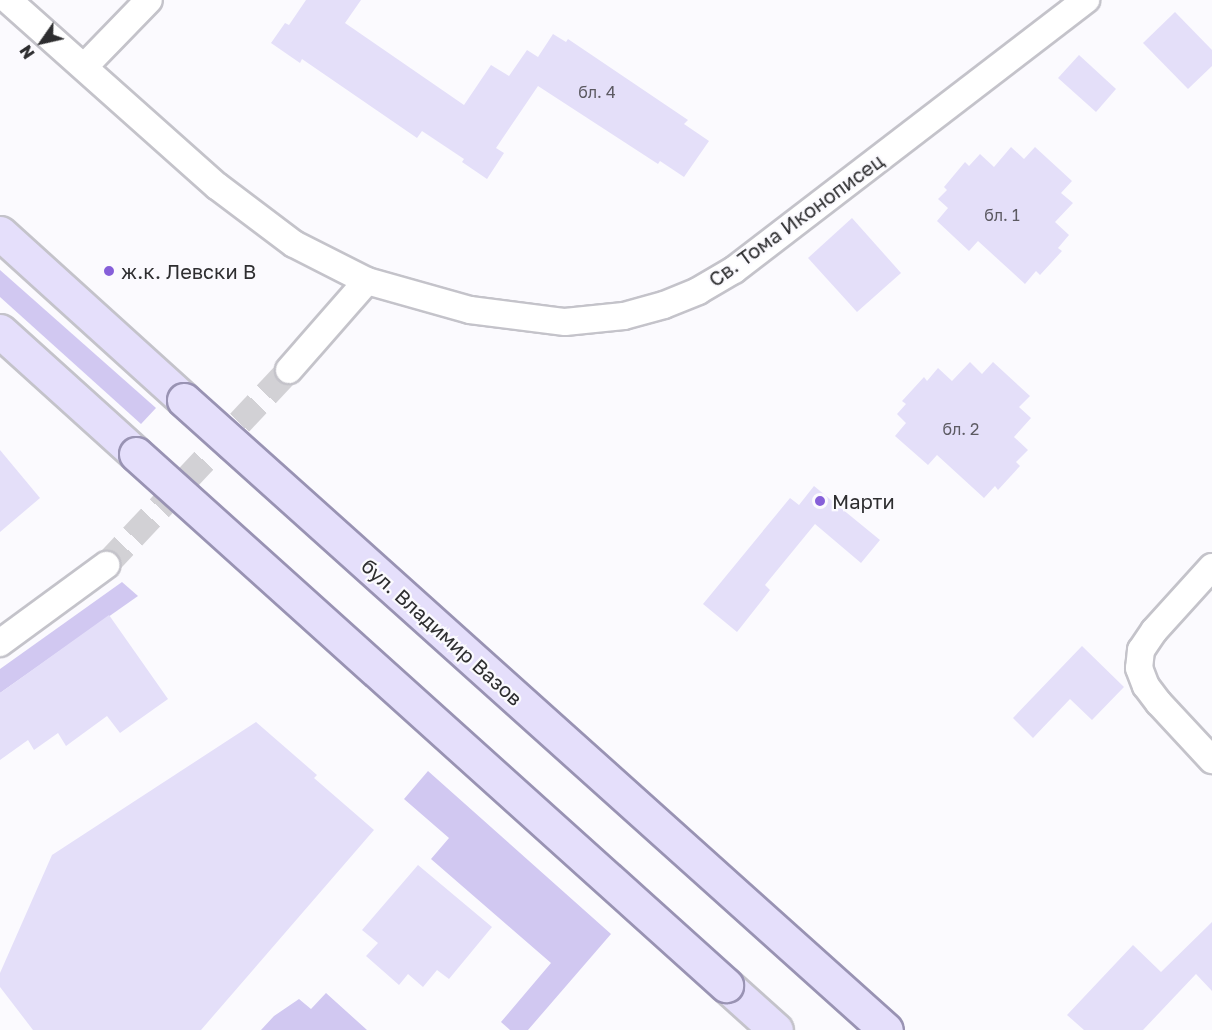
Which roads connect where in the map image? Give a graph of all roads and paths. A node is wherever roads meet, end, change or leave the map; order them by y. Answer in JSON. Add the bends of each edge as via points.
{"nodes":[{"id":1,"x":8,"y":0,"type":"edge"},
{"id":2,"x":149,"y":0,"type":"edge"},
{"id":3,"x":1086,"y":0,"type":"edge"},
{"id":4,"x":84,"y":68,"type":"junction"},
{"id":5,"x":0,"y":233,"type":"edge"},
{"id":6,"x":368,"y":281,"type":"junction"},
{"id":7,"x":0,"y":331,"type":"edge"},
{"id":8,"x":289,"y":370,"type":"tunnel mouth"},
{"id":9,"x":106,"y":565,"type":"tunnel mouth"},
{"id":10,"x":1212,"y":567,"type":"edge"},
{"id":11,"x":0,"y":643,"type":"edge"},
{"id":12,"x":1212,"y":760,"type":"edge"},
{"id":13,"x":776,"y":1030,"type":"edge"},
{"id":14,"x":886,"y":1030,"type":"edge"}],
"edges":[{"from":1,"to":4,"type":"street","name":"Св. Тома Иконописец"},
{"from":2,"to":4,"type":"street"},
{"from":3,"to":6,"type":"street","name":"Св. Тома Иконописец","via":[[734,270],[664,305],[624,316],[565,322],[470,310]]},
{"from":4,"to":6,"type":"street","name":"Св. Тома Иконописец","via":[[217,186],[294,244]]},
{"from":5,"to":14,"type":"main road","name":"бул. Владимир Вазов","bridge":true},
{"from":6,"to":8,"type":"street"},
{"from":7,"to":13,"type":"main road","bridge":true},
{"from":9,"to":11,"type":"street"},
{"from":10,"to":12,"type":"street","via":[[1154,631],[1141,650],[1139,668],[1159,703]]}]}
